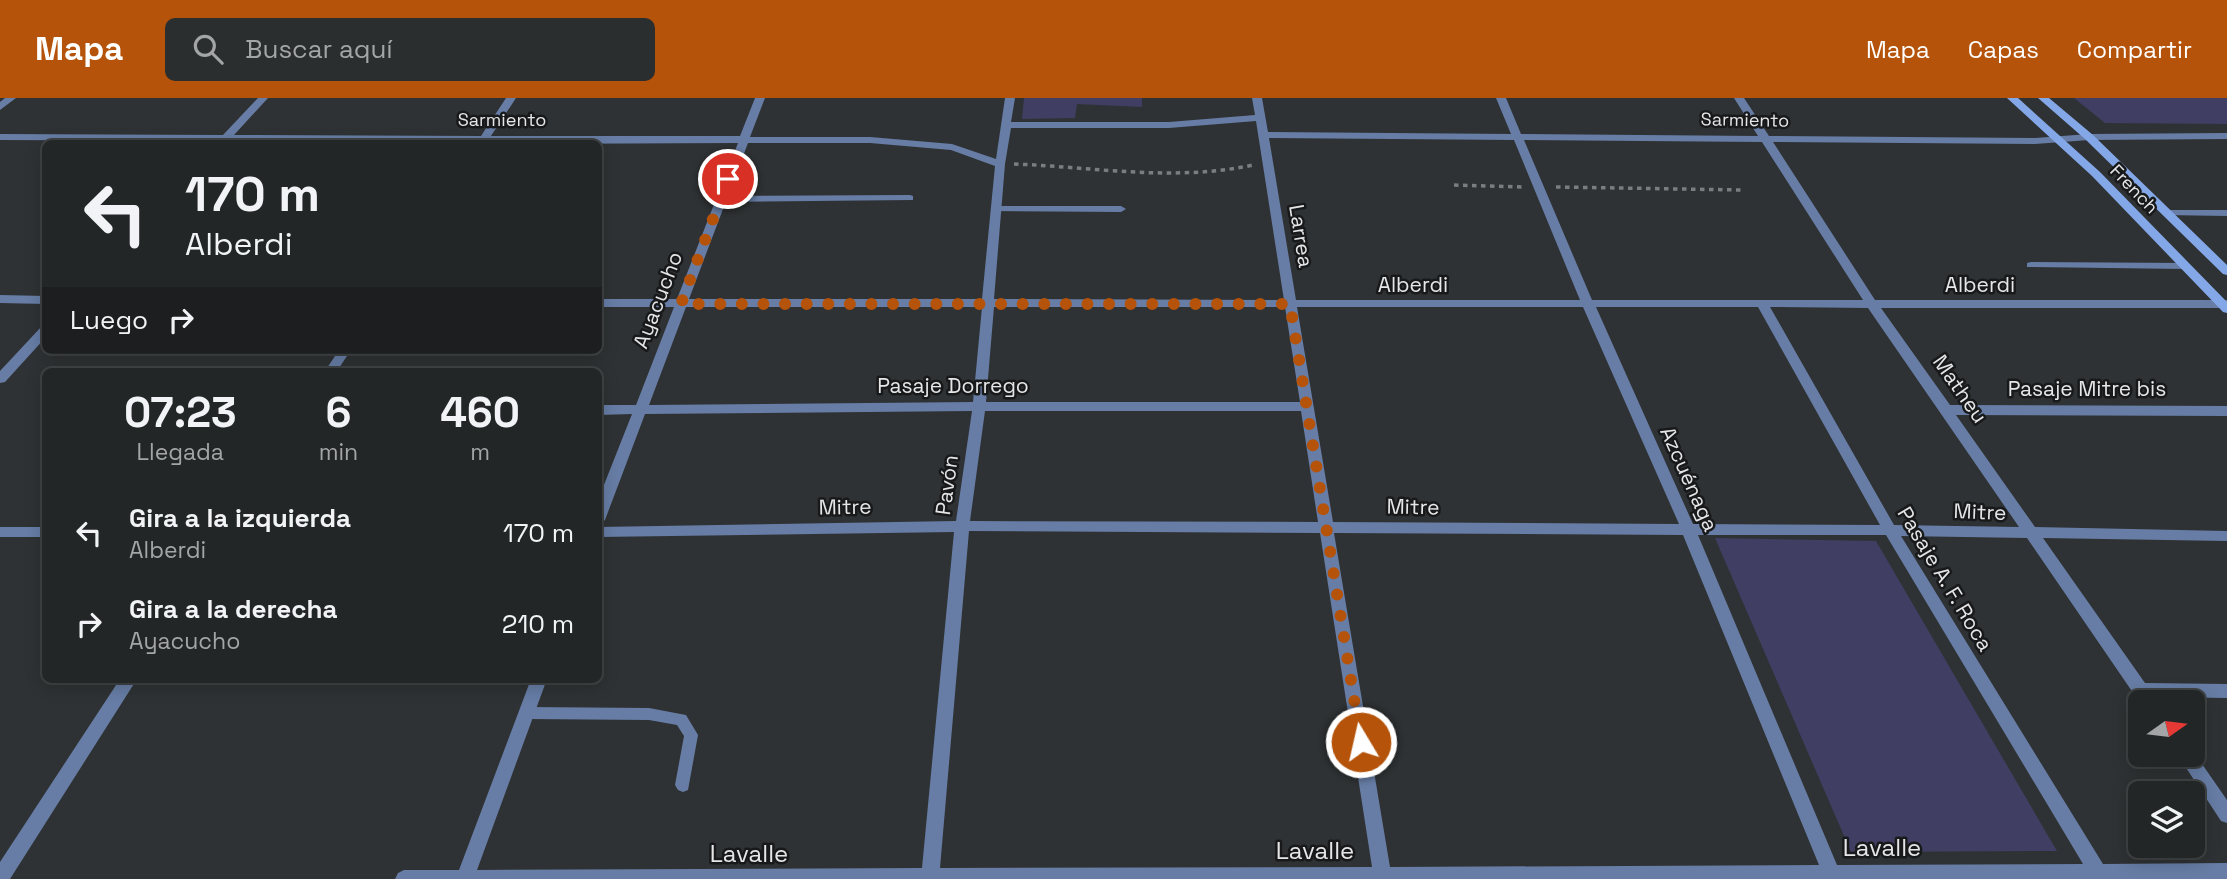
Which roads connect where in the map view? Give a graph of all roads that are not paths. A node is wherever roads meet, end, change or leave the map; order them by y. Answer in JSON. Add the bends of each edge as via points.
{"nodes":[{"id":1,"x":11,"y":98,"type":"edge"},
{"id":2,"x":262,"y":98,"type":"edge"},
{"id":3,"x":511,"y":98,"type":"edge"},
{"id":4,"x":760,"y":98,"type":"edge"},
{"id":5,"x":1010,"y":98,"type":"edge"},
{"id":6,"x":1257,"y":98,"type":"edge"},
{"id":7,"x":1501,"y":98,"type":"edge"},
{"id":8,"x":1739,"y":98,"type":"edge"},
{"id":9,"x":2012,"y":98,"type":"edge"},
{"id":10,"x":2043,"y":98,"type":"edge"},
{"id":11,"x":0,"y":107,"type":"edge"},
{"id":12,"x":1260,"y":118,"type":"junction"},
{"id":13,"x":1006,"y":125,"type":"junction"},
{"id":14,"x":1263,"y":135,"type":"junction"},
{"id":15,"x":1515,"y":135,"type":"junction"},
{"id":16,"x":2227,"y":136,"type":"edge"},
{"id":17,"x":0,"y":137,"type":"edge"},
{"id":18,"x":2089,"y":137,"type":"junction"},
{"id":19,"x":1765,"y":138,"type":"junction"},
{"id":20,"x":2058,"y":139,"type":"junction"},
{"id":21,"x":224,"y":140,"type":"edge"},
{"id":22,"x":485,"y":140,"type":"edge"},
{"id":23,"x":743,"y":140,"type":"junction"},
{"id":24,"x":602,"y":141,"type":"edge"},
{"id":25,"x":1000,"y":164,"type":"junction"},
{"id":26,"x":910,"y":198,"type":"dead end"},
{"id":27,"x":720,"y":199,"type":"junction"},
{"id":28,"x":996,"y":209,"type":"junction"},
{"id":29,"x":1121,"y":209,"type":"dead end"},
{"id":30,"x":2168,"y":213,"type":"junction"},
{"id":31,"x":2227,"y":213,"type":"edge"},
{"id":32,"x":2031,"y":265,"type":"dead end"},
{"id":33,"x":2185,"y":266,"type":"junction"},
{"id":34,"x":2227,"y":271,"type":"edge"},
{"id":35,"x":0,"y":299,"type":"edge"},
{"id":36,"x":42,"y":300,"type":"edge"},
{"id":37,"x":602,"y":303,"type":"edge"},
{"id":38,"x":681,"y":304,"type":"junction"},
{"id":39,"x":988,"y":304,"type":"junction"},
{"id":40,"x":1290,"y":304,"type":"junction"},
{"id":41,"x":1588,"y":304,"type":"junction"},
{"id":42,"x":1762,"y":304,"type":"junction"},
{"id":43,"x":1872,"y":304,"type":"junction"},
{"id":44,"x":2225,"y":305,"type":"edge"},
{"id":45,"x":42,"y":333,"type":"edge"},
{"id":46,"x":0,"y":379,"type":"edge"},
{"id":47,"x":979,"y":406,"type":"junction"},
{"id":48,"x":1307,"y":407,"type":"junction"},
{"id":49,"x":602,"y":410,"type":"edge"},
{"id":50,"x":640,"y":410,"type":"junction"},
{"id":51,"x":1947,"y":410,"type":"junction"},
{"id":52,"x":2227,"y":411,"type":"edge"},
{"id":53,"x":602,"y":510,"type":"edge"},
{"id":54,"x":962,"y":526,"type":"junction"},
{"id":55,"x":1326,"y":528,"type":"junction"},
{"id":56,"x":1890,"y":530,"type":"junction"},
{"id":57,"x":1689,"y":531,"type":"junction"},
{"id":58,"x":0,"y":532,"type":"edge"},
{"id":59,"x":42,"y":532,"type":"edge"},
{"id":60,"x":602,"y":532,"type":"edge"},
{"id":61,"x":2034,"y":534,"type":"junction"},
{"id":62,"x":2227,"y":536,"type":"edge"},
{"id":63,"x":126,"y":683,"type":"edge"},
{"id":64,"x":538,"y":683,"type":"edge"},
{"id":65,"x":2141,"y":690,"type":"edge"},
{"id":66,"x":2227,"y":691,"type":"edge"},
{"id":67,"x":2205,"y":692,"type":"edge"},
{"id":68,"x":527,"y":713,"type":"junction"},
{"id":69,"x":2194,"y":767,"type":"edge"},
{"id":70,"x":683,"y":785,"type":"dead end"},
{"id":71,"x":2227,"y":815,"type":"edge"},
{"id":72,"x":2098,"y":872,"type":"junction"},
{"id":73,"x":2227,"y":872,"type":"edge"},
{"id":74,"x":1833,"y":876,"type":"edge"},
{"id":75,"x":2121,"y":876,"type":"edge"},
{"id":76,"x":1383,"y":877,"type":"edge"},
{"id":77,"x":0,"y":878,"type":"edge"},
{"id":78,"x":404,"y":879,"type":"edge"},
{"id":79,"x":466,"y":879,"type":"edge"},
{"id":80,"x":930,"y":879,"type":"edge"}],
"edges":[{"from":1,"to":11,"type":"street"},
{"from":2,"to":21,"type":"street"},
{"from":3,"to":22,"type":"street"},
{"from":4,"to":23,"type":"street","name":"Ayacucho"},
{"from":5,"to":13,"type":"street","name":"Pavón"},
{"from":6,"to":12,"type":"street","name":"Larrea"},
{"from":7,"to":15,"type":"street","name":"Azcuénaga"},
{"from":8,"to":19,"type":"street","name":"Matheu"},
{"from":9,"to":20,"type":"main road","name":"French"},
{"from":10,"to":18,"type":"main road","name":"French"},
{"from":12,"to":13,"type":"street","via":[[1169,125]]},
{"from":12,"to":14,"type":"street","name":"Larrea"},
{"from":13,"to":25,"type":"street","name":"Pavón"},
{"from":14,"to":15,"type":"street","name":"Sarmiento"},
{"from":14,"to":40,"type":"street","name":"Larrea"},
{"from":15,"to":19,"type":"street","name":"Sarmiento"},
{"from":15,"to":41,"type":"street","name":"Azcuénaga"},
{"from":16,"to":18,"type":"street","name":"Sarmiento"},
{"from":17,"to":21,"type":"street","name":"Sarmiento"},
{"from":18,"to":20,"type":"street","name":"Sarmiento"},
{"from":18,"to":30,"type":"main road","name":"French"},
{"from":19,"to":20,"type":"street","name":"Sarmiento"},
{"from":19,"to":43,"type":"street","name":"Matheu"},
{"from":20,"to":33,"type":"main road","name":"French"},
{"from":23,"to":24,"type":"street","name":"Sarmiento"},
{"from":23,"to":25,"type":"street","name":"Sarmiento","via":[[928,143]]},
{"from":23,"to":27,"type":"street","name":"Ayacucho"},
{"from":25,"to":28,"type":"street","name":"Pavón"},
{"from":26,"to":27,"type":"lane"},
{"from":27,"to":38,"type":"street","name":"Ayacucho"},
{"from":28,"to":29,"type":"lane"},
{"from":28,"to":39,"type":"street","name":"Pavón"},
{"from":30,"to":31,"type":"street"},
{"from":30,"to":34,"type":"main road","name":"French"},
{"from":32,"to":33,"type":"lane"},
{"from":33,"to":44,"type":"main road","name":"French"},
{"from":35,"to":36,"type":"street"},
{"from":37,"to":38,"type":"street","name":"Alberdi"},
{"from":38,"to":39,"type":"street","name":"Alberdi"},
{"from":38,"to":50,"type":"street","name":"Ayacucho"},
{"from":39,"to":40,"type":"street","name":"Alberdi"},
{"from":39,"to":47,"type":"street","name":"Pavón"},
{"from":40,"to":41,"type":"street","name":"Alberdi"},
{"from":40,"to":48,"type":"street","name":"Larrea"},
{"from":41,"to":42,"type":"street","name":"Alberdi"},
{"from":41,"to":57,"type":"street","name":"Azcuénaga"},
{"from":42,"to":43,"type":"street","name":"Alberdi"},
{"from":42,"to":56,"type":"street","name":"Pasaje A. F. Roca"},
{"from":43,"to":44,"type":"street","name":"Alberdi"},
{"from":43,"to":51,"type":"street","name":"Matheu"},
{"from":45,"to":46,"type":"street"},
{"from":47,"to":48,"type":"street","name":"Pasaje Dorrego"},
{"from":47,"to":50,"type":"street","name":"Pasaje Dorrego"},
{"from":47,"to":54,"type":"street","name":"Pavón"},
{"from":48,"to":55,"type":"street","name":"Larrea"},
{"from":49,"to":50,"type":"street","name":"Pasaje Dorrego"},
{"from":50,"to":53,"type":"street","name":"Ayacucho"},
{"from":51,"to":52,"type":"street","name":"Pasaje Mitre bis"},
{"from":51,"to":61,"type":"street","name":"Matheu"},
{"from":54,"to":55,"type":"street","name":"Mitre"},
{"from":54,"to":60,"type":"street","name":"Mitre"},
{"from":54,"to":80,"type":"street","name":"Pavón"},
{"from":55,"to":57,"type":"street","name":"Mitre"},
{"from":55,"to":76,"type":"street","name":"Larrea"},
{"from":56,"to":57,"type":"street","name":"Mitre"},
{"from":56,"to":61,"type":"street","name":"Mitre"},
{"from":56,"to":72,"type":"street","name":"Pasaje A. F. Roca"},
{"from":57,"to":74,"type":"street","name":"Azcuénaga"},
{"from":58,"to":59,"type":"street"},
{"from":61,"to":62,"type":"street","name":"Mitre"},
{"from":61,"to":65,"type":"street","name":"Matheu"},
{"from":63,"to":77,"type":"street"},
{"from":64,"to":68,"type":"street"},
{"from":66,"to":67,"type":"street"},
{"from":68,"to":70,"type":"lane","via":[[649,714],[681,719],[691,735]]},
{"from":68,"to":79,"type":"street"},
{"from":69,"to":71,"type":"street"},
{"from":72,"to":74,"type":"street","name":"Lavalle"},
{"from":72,"to":75,"type":"street","name":"Lavalle"},
{"from":73,"to":75,"type":"street","name":"Lavalle"},
{"from":74,"to":76,"type":"street","name":"Lavalle"},
{"from":76,"to":80,"type":"street","name":"Lavalle"},
{"from":78,"to":79,"type":"street","name":"Lavalle"},
{"from":79,"to":80,"type":"street","name":"Lavalle"}]}
